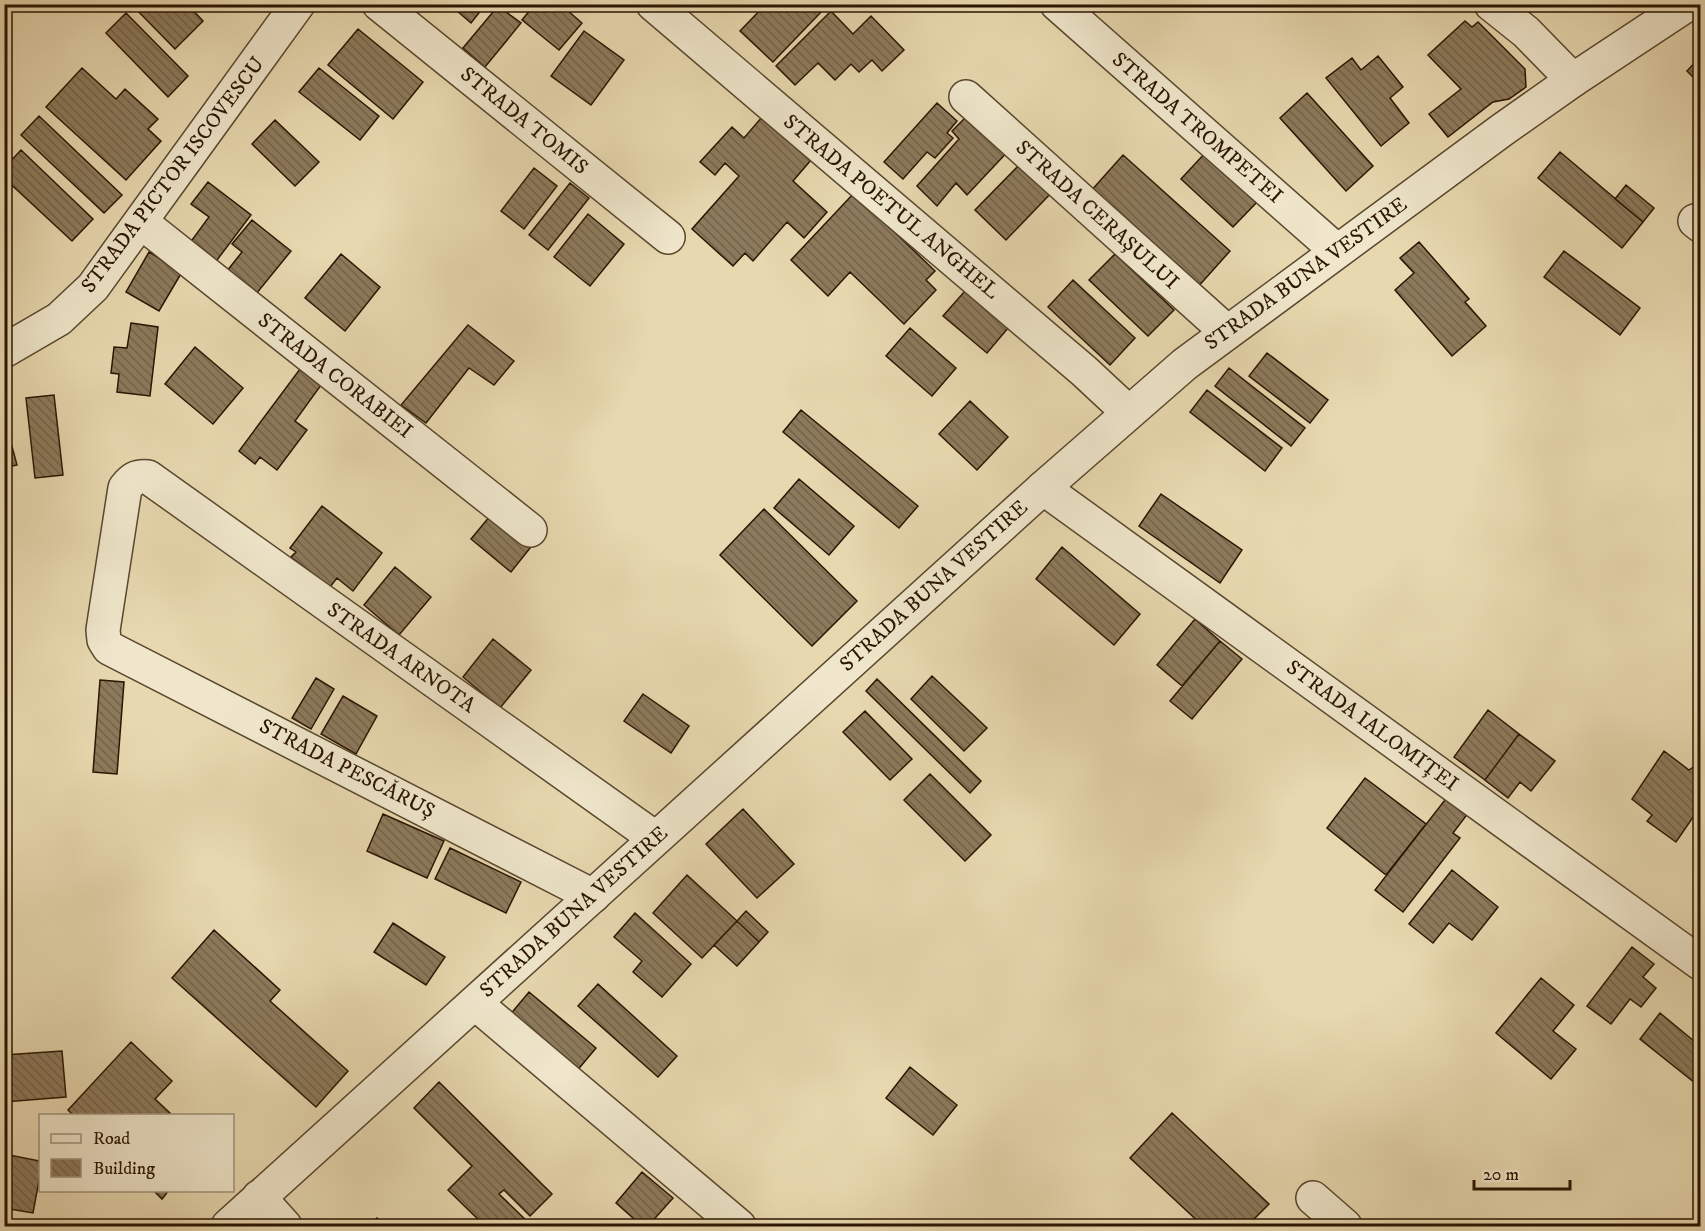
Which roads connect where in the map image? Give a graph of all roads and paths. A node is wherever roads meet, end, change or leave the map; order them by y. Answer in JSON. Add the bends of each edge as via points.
{"nodes":[{"id":1,"x":298,"y":4,"type":"edge"},
{"id":2,"x":379,"y":4,"type":"edge"},
{"id":3,"x":653,"y":4,"type":"edge"},
{"id":4,"x":1057,"y":4,"type":"edge"},
{"id":5,"x":1491,"y":4,"type":"edge"},
{"id":6,"x":1688,"y":4,"type":"edge"},
{"id":7,"x":1573,"y":80,"type":"junction"},
{"id":8,"x":966,"y":97,"type":"dead end"},
{"id":9,"x":141,"y":222,"type":"junction"},
{"id":10,"x":668,"y":237,"type":"dead end"},
{"id":11,"x":1337,"y":251,"type":"junction"},
{"id":12,"x":1227,"y":332,"type":"junction"},
{"id":13,"x":4,"y":351,"type":"edge"},
{"id":14,"x":1128,"y":412,"type":"junction"},
{"id":15,"x":1043,"y":488,"type":"junction"},
{"id":16,"x":530,"y":530,"type":"dead end"},
{"id":17,"x":104,"y":640,"type":"joint"},
{"id":18,"x":655,"y":838,"type":"junction"},
{"id":19,"x":593,"y":896,"type":"junction"},
{"id":20,"x":1701,"y":963,"type":"edge"},
{"id":21,"x":475,"y":1003,"type":"junction"},
{"id":22,"x":259,"y":1197,"type":"junction"},
{"id":23,"x":1313,"y":1198,"type":"dead end"},
{"id":24,"x":228,"y":1227,"type":"edge"},
{"id":25,"x":285,"y":1227,"type":"edge"},
{"id":26,"x":739,"y":1227,"type":"edge"},
{"id":27,"x":1345,"y":1227,"type":"edge"}],
"edges":[{"from":1,"to":9,"type":"street","name":"STRADA PICTOR ISCOVESCU"},
{"from":2,"to":10,"type":"street","name":"STRADA TOMIS"},
{"from":3,"to":14,"type":"street","name":"STRADA POETUL ANGHEL"},
{"from":4,"to":11,"type":"street","name":"STRADA TROMPETEI"},
{"from":5,"to":7,"type":"street","via":[[1526,32]]},
{"from":6,"to":7,"type":"street","name":"STRADA BUNA VESTIRE"},
{"from":7,"to":11,"type":"street","name":"STRADA BUNA VESTIRE"},
{"from":8,"to":12,"type":"street","name":"STRADA CERAȘULUI"},
{"from":9,"to":13,"type":"street","name":"STRADA PICTOR ISCOVESCU","via":[[93,287],[59,319]]},
{"from":9,"to":16,"type":"street","name":"STRADA CORABIEI"},
{"from":11,"to":12,"type":"street","name":"STRADA BUNA VESTIRE"},
{"from":12,"to":14,"type":"street","name":"STRADA BUNA VESTIRE"},
{"from":14,"to":15,"type":"street","name":"STRADA BUNA VESTIRE"},
{"from":15,"to":18,"type":"street","name":"STRADA BUNA VESTIRE"},
{"from":15,"to":20,"type":"street","name":"STRADA IALOMIȚEI"},
{"from":17,"to":18,"type":"street","name":"STRADA ARNOTA","via":[[125,488],[131,479],[148,477]]},
{"from":17,"to":19,"type":"street","name":"STRADA PESCĂRUȘ","via":[[109,648]]},
{"from":18,"to":19,"type":"street","name":"STRADA BUNA VESTIRE"},
{"from":19,"to":21,"type":"street","name":"STRADA BUNA VESTIRE"},
{"from":21,"to":22,"type":"street","name":"STRADA BUNA VESTIRE"},
{"from":21,"to":26,"type":"street"},
{"from":22,"to":24,"type":"street","name":"STRADA BUNA VESTIRE"},
{"from":22,"to":25,"type":"street"},
{"from":23,"to":27,"type":"street"}]}
